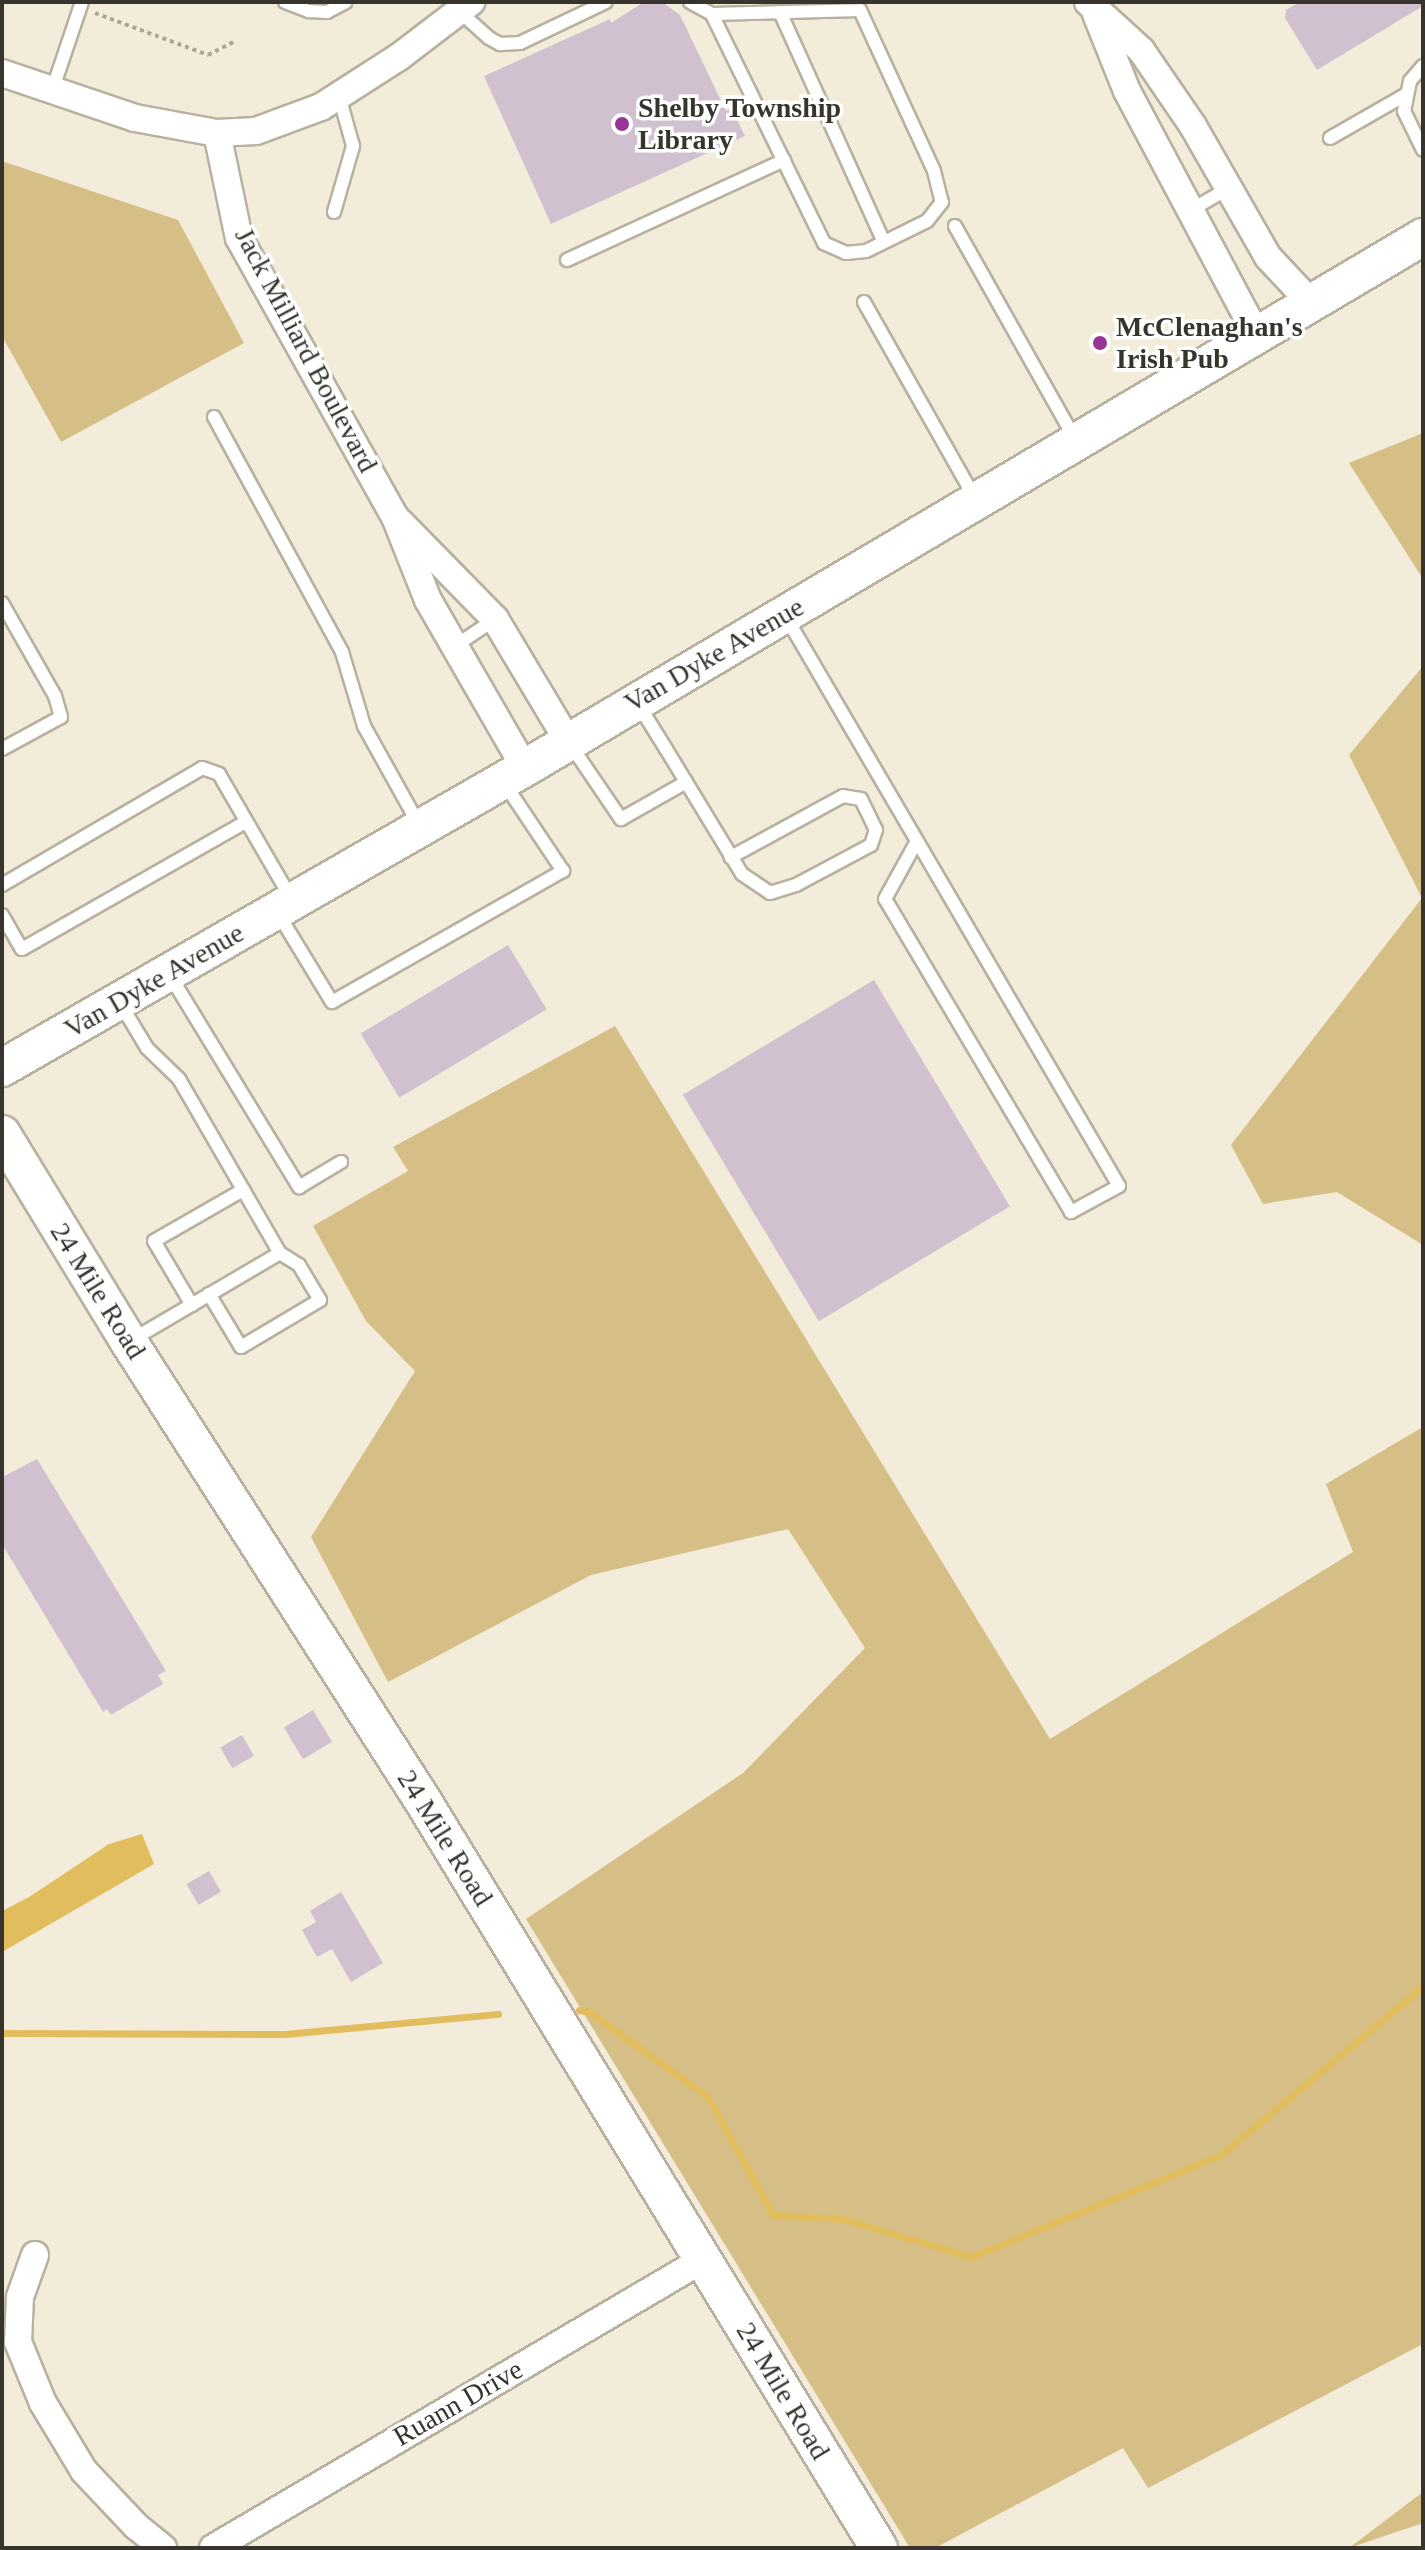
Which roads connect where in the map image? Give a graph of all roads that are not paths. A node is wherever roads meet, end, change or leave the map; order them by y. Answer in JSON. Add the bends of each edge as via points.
{"nodes":[{"id":1,"x":285,"y":2,"type":"edge"},
{"id":2,"x":346,"y":2,"type":"edge"},
{"id":3,"x":606,"y":2,"type":"edge"},
{"id":4,"x":690,"y":2,"type":"edge"},
{"id":5,"x":1090,"y":4,"type":"edge"},
{"id":6,"x":81,"y":5,"type":"edge"},
{"id":7,"x":465,"y":6,"type":"edge"},
{"id":8,"x":780,"y":12,"type":"junction"},
{"id":9,"x":712,"y":14,"type":"junction"},
{"id":10,"x":1423,"y":66,"type":"edge"},
{"id":11,"x":2,"y":73,"type":"edge"},
{"id":12,"x":53,"y":88,"type":"junction"},
{"id":13,"x":1405,"y":95,"type":"junction"},
{"id":14,"x":339,"y":96,"type":"junction"},
{"id":15,"x":217,"y":133,"type":"junction"},
{"id":16,"x":1330,"y":138,"type":"dead end"},
{"id":17,"x":1423,"y":150,"type":"edge"},
{"id":18,"x":784,"y":160,"type":"junction"},
{"id":19,"x":1229,"y":188,"type":"junction"},
{"id":20,"x":1191,"y":210,"type":"junction"},
{"id":21,"x":334,"y":212,"type":"dead end"},
{"id":22,"x":955,"y":226,"type":"dead end"},
{"id":23,"x":1423,"y":237,"type":"edge"},
{"id":24,"x":884,"y":242,"type":"junction"},
{"id":25,"x":567,"y":260,"type":"dead end"},
{"id":26,"x":864,"y":302,"type":"dead end"},
{"id":27,"x":1311,"y":303,"type":"junction"},
{"id":28,"x":1257,"y":335,"type":"junction"},
{"id":29,"x":214,"y":417,"type":"dead end"},
{"id":30,"x":1077,"y":442,"type":"junction"},
{"id":31,"x":976,"y":501,"type":"junction"},
{"id":32,"x":395,"y":517,"type":"junction"},
{"id":33,"x":2,"y":603,"type":"edge"},
{"id":34,"x":784,"y":614,"type":"junction"},
{"id":35,"x":495,"y":619,"type":"junction"},
{"id":36,"x":455,"y":646,"type":"junction"},
{"id":37,"x":637,"y":701,"type":"junction"},
{"id":38,"x":568,"y":741,"type":"junction"},
{"id":39,"x":2,"y":749,"type":"edge"},
{"id":40,"x":514,"y":774,"type":"junction"},
{"id":41,"x":686,"y":782,"type":"junction"},
{"id":42,"x":246,"y":822,"type":"junction"},
{"id":43,"x":420,"y":828,"type":"junction"},
{"id":44,"x":917,"y":841,"type":"junction"},
{"id":45,"x":731,"y":857,"type":"junction"},
{"id":46,"x":2,"y":885,"type":"edge"},
{"id":47,"x":284,"y":906,"type":"junction"},
{"id":48,"x":2,"y":915,"type":"edge"},
{"id":49,"x":168,"y":971,"type":"junction"},
{"id":50,"x":119,"y":1001,"type":"junction"},
{"id":51,"x":2,"y":1068,"type":"edge"},
{"id":52,"x":2,"y":1134,"type":"edge"},
{"id":53,"x":341,"y":1162,"type":"dead end"},
{"id":54,"x":243,"y":1190,"type":"junction"},
{"id":55,"x":280,"y":1253,"type":"junction"},
{"id":56,"x":209,"y":1294,"type":"junction"},
{"id":57,"x":192,"y":1305,"type":"junction"},
{"id":58,"x":129,"y":1342,"type":"junction"},
{"id":59,"x":35,"y":2255,"type":"dead end"},
{"id":60,"x":704,"y":2259,"type":"junction"},
{"id":61,"x":163,"y":2548,"type":"edge"},
{"id":62,"x":213,"y":2548,"type":"edge"},
{"id":63,"x":879,"y":2548,"type":"edge"}],
"edges":[{"from":1,"to":2,"type":"lane","via":[[327,12]]},
{"from":3,"to":7,"type":"lane","via":[[510,44],[483,35]]},
{"from":4,"to":9,"type":"lane"},
{"from":5,"to":19,"type":"street","via":[[1141,50]]},
{"from":5,"to":20,"type":"street","via":[[1127,91]]},
{"from":6,"to":12,"type":"lane"},
{"from":7,"to":14,"type":"street"},
{"from":8,"to":9,"type":"lane"},
{"from":8,"to":24,"type":"lane"},
{"from":8,"to":24,"type":"lane","via":[[860,10],[934,171],[942,202],[927,221]]},
{"from":9,"to":18,"type":"lane"},
{"from":10,"to":13,"type":"lane"},
{"from":11,"to":12,"type":"street"},
{"from":12,"to":15,"type":"street","via":[[135,118]]},
{"from":13,"to":16,"type":"lane"},
{"from":13,"to":17,"type":"lane","via":[[1407,122]]},
{"from":14,"to":15,"type":"street","via":[[256,131]]},
{"from":14,"to":21,"type":"lane","via":[[353,146]]},
{"from":15,"to":32,"type":"street","name":"Jack Milliard Boulevard","via":[[239,238]]},
{"from":18,"to":24,"type":"lane","via":[[824,243],[846,253]]},
{"from":18,"to":25,"type":"lane"},
{"from":19,"to":20,"type":"lane"},
{"from":19,"to":27,"type":"street","via":[[1268,257]]},
{"from":20,"to":28,"type":"street"},
{"from":22,"to":30,"type":"lane"},
{"from":23,"to":27,"type":"street","name":"Van Dyke Avenue"},
{"from":26,"to":31,"type":"lane"},
{"from":27,"to":28,"type":"street","name":"Van Dyke Avenue"},
{"from":28,"to":30,"type":"street","name":"Van Dyke Avenue"},
{"from":29,"to":43,"type":"lane","via":[[342,652],[364,726]]},
{"from":30,"to":31,"type":"street","name":"Van Dyke Avenue"},
{"from":31,"to":34,"type":"street","name":"Van Dyke Avenue"},
{"from":32,"to":35,"type":"street","name":"Jack Milliard Boulevard"},
{"from":32,"to":36,"type":"street","name":"Jack Milliard Boulevard","via":[[428,600]]},
{"from":33,"to":39,"type":"lane","via":[[55,696],[61,717]]},
{"from":34,"to":37,"type":"street","name":"Van Dyke Avenue"},
{"from":34,"to":44,"type":"lane"},
{"from":35,"to":36,"type":"lane"},
{"from":35,"to":38,"type":"street","name":"Jack Milliard Boulevard"},
{"from":36,"to":40,"type":"street","name":"Jack Milliard Boulevard"},
{"from":37,"to":38,"type":"street","name":"Van Dyke Avenue"},
{"from":37,"to":41,"type":"lane"},
{"from":38,"to":40,"type":"street","name":"Van Dyke Avenue"},
{"from":38,"to":41,"type":"lane","via":[[621,819]]},
{"from":40,"to":43,"type":"street","name":"Van Dyke Avenue"},
{"from":40,"to":47,"type":"lane","via":[[563,871],[332,1002]]},
{"from":41,"to":45,"type":"lane"},
{"from":42,"to":46,"type":"lane","via":[[219,774],[202,768]]},
{"from":42,"to":47,"type":"lane"},
{"from":42,"to":48,"type":"lane","via":[[22,949]]},
{"from":43,"to":47,"type":"street","name":"Van Dyke Avenue"},
{"from":44,"to":44,"type":"lane","via":[[1119,1186],[1071,1212],[885,899]]},
{"from":45,"to":45,"type":"lane","via":[[742,874],[770,893],[871,845],[876,830],[861,799],[843,796]]},
{"from":47,"to":49,"type":"street","name":"Van Dyke Avenue"},
{"from":49,"to":50,"type":"street","name":"Van Dyke Avenue"},
{"from":49,"to":53,"type":"lane","via":[[299,1187]]},
{"from":50,"to":51,"type":"street","name":"Van Dyke Avenue"},
{"from":50,"to":54,"type":"lane","via":[[147,1048],[179,1079]]},
{"from":52,"to":58,"type":"street","name":"24 Mile Road"},
{"from":54,"to":55,"type":"lane"},
{"from":54,"to":57,"type":"lane","via":[[154,1241]]},
{"from":55,"to":56,"type":"lane"},
{"from":55,"to":56,"type":"lane","via":[[299,1265],[320,1300],[241,1347]]},
{"from":56,"to":57,"type":"lane"},
{"from":57,"to":58,"type":"lane"},
{"from":58,"to":60,"type":"street","name":"24 Mile Road","via":[[423,1801]]},
{"from":59,"to":61,"type":"street","via":[[20,2297],[18,2342],[43,2403],[84,2471]]},
{"from":60,"to":62,"type":"street","name":"Ruann Drive"},
{"from":60,"to":63,"type":"street","name":"24 Mile Road"}]}
